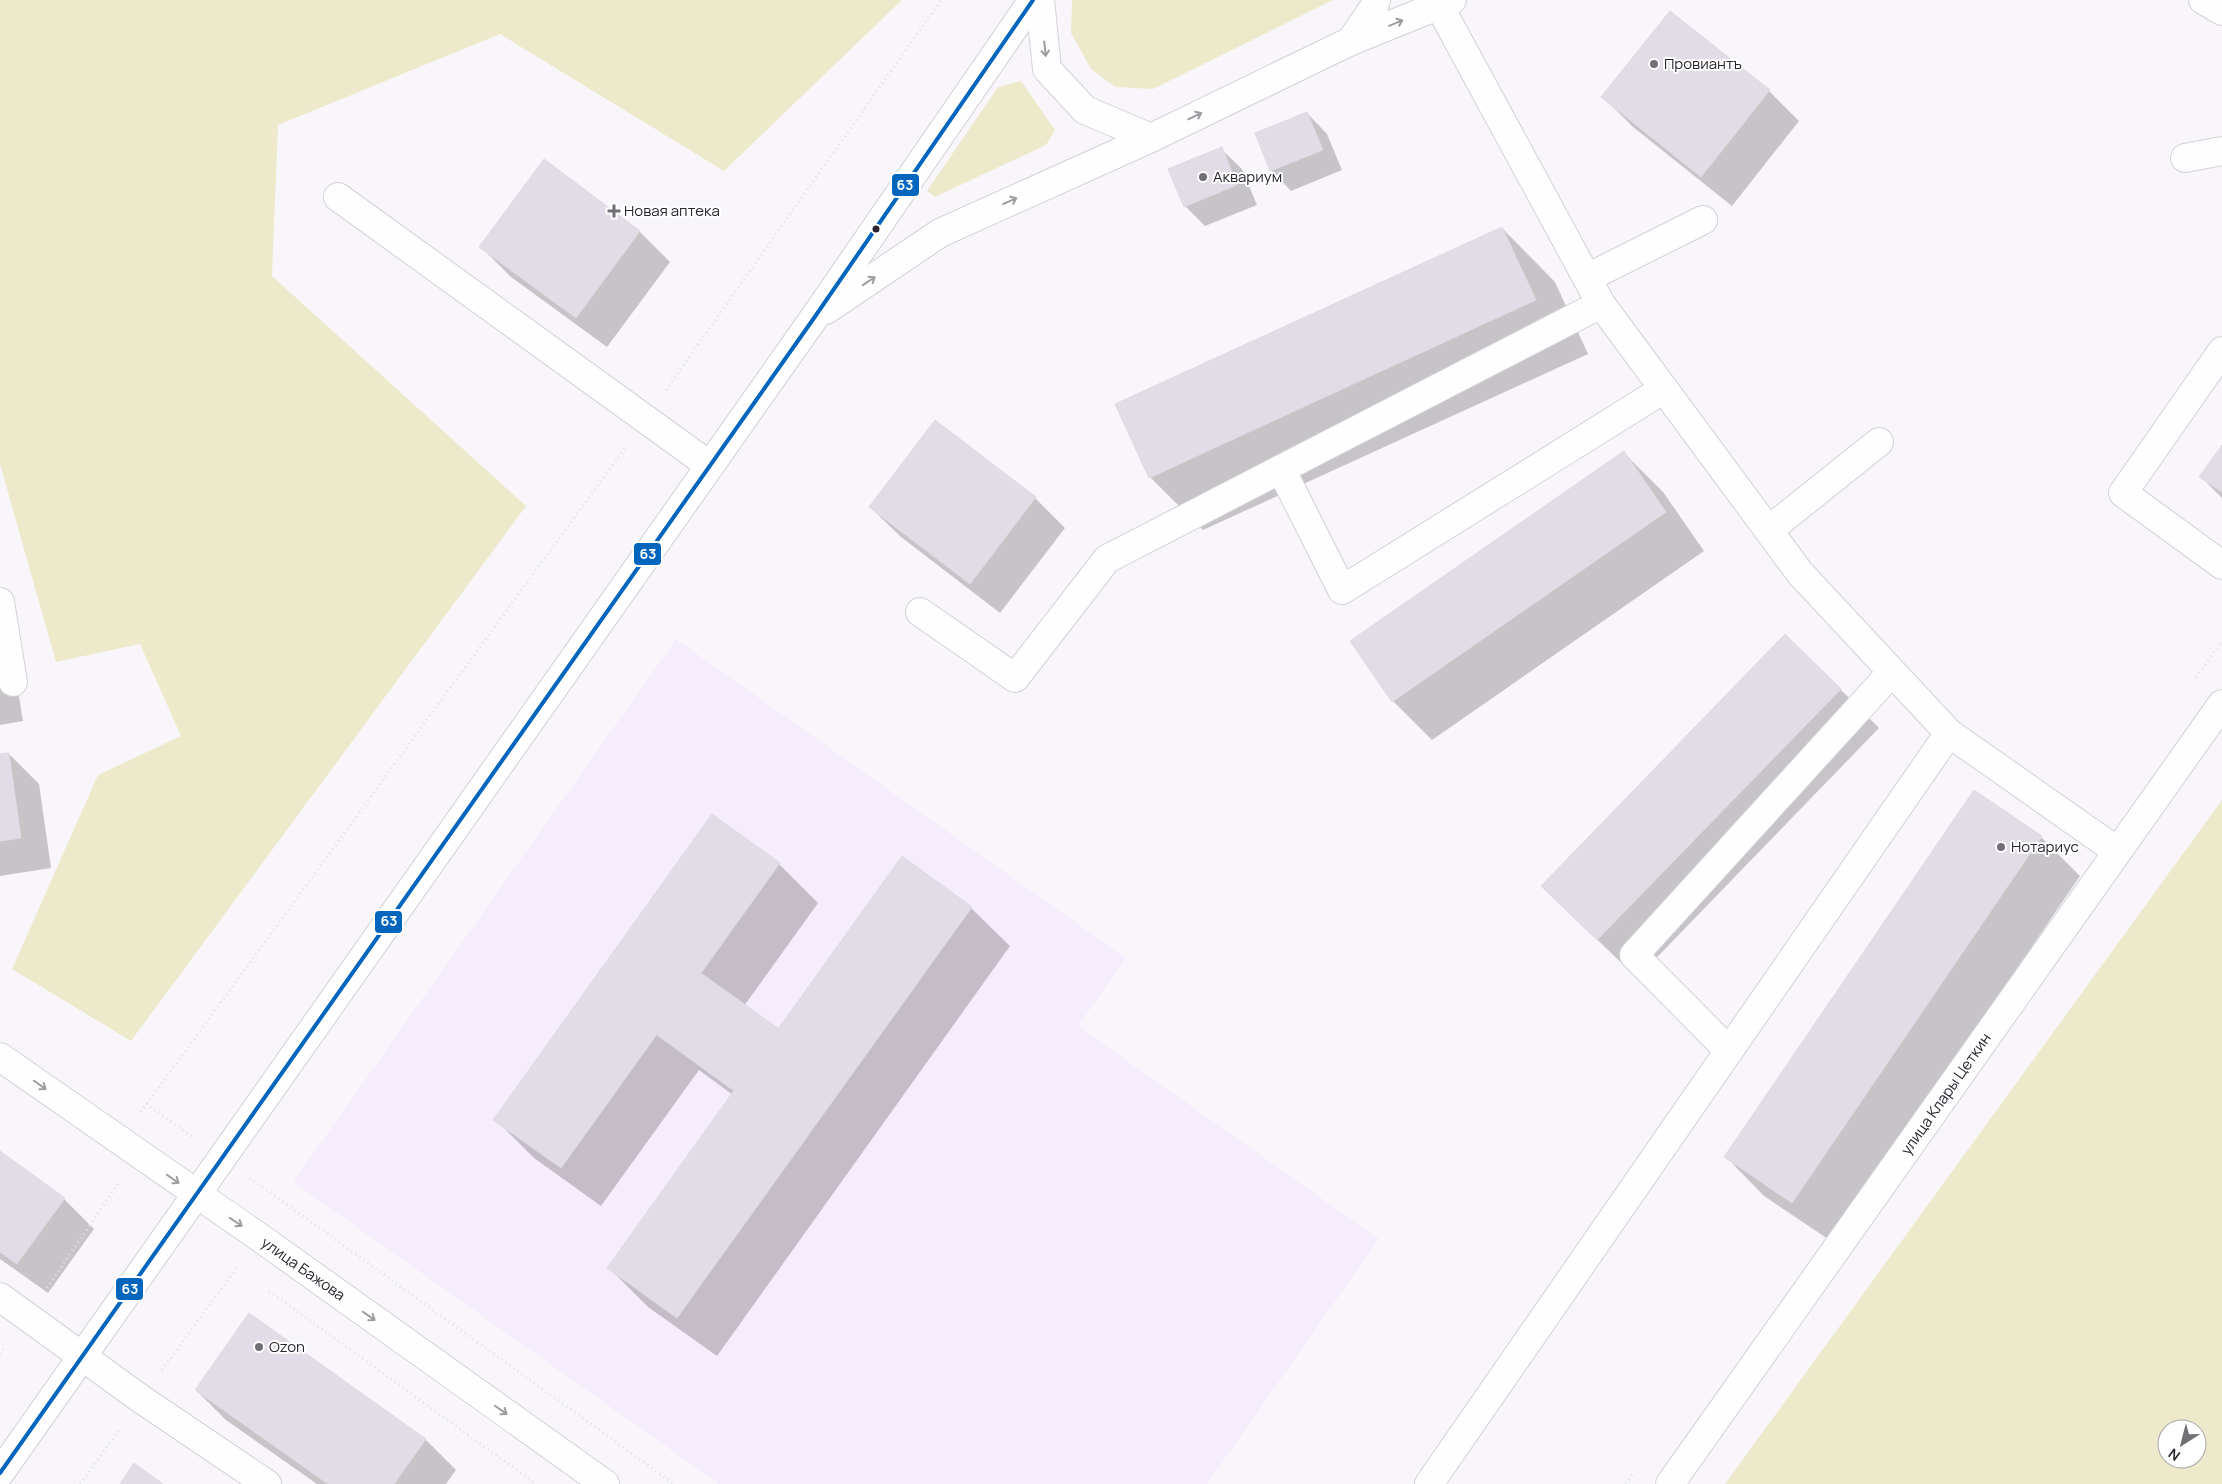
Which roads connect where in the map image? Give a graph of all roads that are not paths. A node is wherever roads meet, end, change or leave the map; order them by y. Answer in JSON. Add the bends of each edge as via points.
{"nodes":[{"id":1,"x":1033,"y":0,"type":"edge"},
{"id":2,"x":1040,"y":0,"type":"edge"},
{"id":3,"x":1376,"y":0,"type":"edge"},
{"id":4,"x":2203,"y":0,"type":"edge"},
{"id":5,"x":1442,"y":2,"type":"edge"},
{"id":6,"x":2222,"y":11,"type":"edge"},
{"id":7,"x":1351,"y":41,"type":"junction"},
{"id":8,"x":1151,"y":138,"type":"junction"},
{"id":9,"x":2222,"y":151,"type":"edge"},
{"id":10,"x":2185,"y":158,"type":"dead end"},
{"id":11,"x":338,"y":198,"type":"dead end"},
{"id":12,"x":1703,"y":220,"type":"dead end"},
{"id":13,"x":1587,"y":278,"type":"junction"},
{"id":14,"x":1601,"y":304,"type":"junction"},
{"id":15,"x":814,"y":318,"type":"junction"},
{"id":16,"x":2222,"y":351,"type":"edge"},
{"id":17,"x":1664,"y":389,"type":"junction"},
{"id":18,"x":1879,"y":442,"type":"dead end"},
{"id":19,"x":709,"y":465,"type":"junction"},
{"id":20,"x":1281,"y":469,"type":"junction"},
{"id":21,"x":1769,"y":530,"type":"junction"},
{"id":22,"x":2222,"y":565,"type":"edge"},
{"id":23,"x":0,"y":602,"type":"edge"},
{"id":24,"x":920,"y":612,"type":"dead end"},
{"id":25,"x":1892,"y":672,"type":"junction"},
{"id":26,"x":13,"y":682,"type":"dead end"},
{"id":27,"x":2222,"y":704,"type":"edge"},
{"id":28,"x":1949,"y":733,"type":"junction"},
{"id":29,"x":2117,"y":851,"type":"junction"},
{"id":30,"x":1729,"y":1051,"type":"junction"},
{"id":31,"x":0,"y":1057,"type":"edge"},
{"id":32,"x":196,"y":1195,"type":"junction"},
{"id":33,"x":0,"y":1297,"type":"edge"},
{"id":34,"x":82,"y":1357,"type":"junction"},
{"id":35,"x":0,"y":1473,"type":"edge"},
{"id":36,"x":267,"y":1484,"type":"edge"},
{"id":37,"x":605,"y":1484,"type":"edge"},
{"id":38,"x":1428,"y":1484,"type":"edge"},
{"id":39,"x":1670,"y":1484,"type":"edge"}],
"edges":[{"from":1,"to":15,"type":"street"},
{"from":2,"to":8,"type":"street","one_way":true,"via":[[1047,69],[1085,110]]},
{"from":3,"to":7,"type":"street"},
{"from":4,"to":6,"type":"street"},
{"from":7,"to":5,"type":"street","one_way":true},
{"from":5,"to":13,"type":"street"},
{"from":8,"to":7,"type":"street","one_way":true},
{"from":15,"to":8,"type":"street","one_way":true,"via":[[940,233]]},
{"from":9,"to":10,"type":"street"},
{"from":11,"to":19,"type":"street"},
{"from":12,"to":13,"type":"street"},
{"from":13,"to":14,"type":"street"},
{"from":14,"to":17,"type":"street"},
{"from":14,"to":20,"type":"street"},
{"from":15,"to":19,"type":"street"},
{"from":16,"to":22,"type":"street","via":[[2123,493]]},
{"from":17,"to":20,"type":"street","via":[[1342,590]]},
{"from":17,"to":21,"type":"street"},
{"from":18,"to":21,"type":"street"},
{"from":19,"to":32,"type":"street"},
{"from":20,"to":24,"type":"street","via":[[1107,560],[1015,678]]},
{"from":21,"to":25,"type":"street","via":[[1800,572]]},
{"from":23,"to":26,"type":"street"},
{"from":25,"to":28,"type":"street"},
{"from":25,"to":30,"type":"street","via":[[1634,955]]},
{"from":27,"to":29,"type":"street","name":"улица Клары Цеткин"},
{"from":28,"to":29,"type":"street"},
{"from":28,"to":30,"type":"street"},
{"from":29,"to":39,"type":"street","name":"улица Клары Цеткин"},
{"from":30,"to":38,"type":"street"},
{"from":31,"to":32,"type":"street","name":"улица Бажова","one_way":true},
{"from":32,"to":34,"type":"street"},
{"from":32,"to":37,"type":"street","name":"улица Бажова","one_way":true},
{"from":33,"to":34,"type":"street"},
{"from":34,"to":35,"type":"street"},
{"from":34,"to":36,"type":"street"}]}
